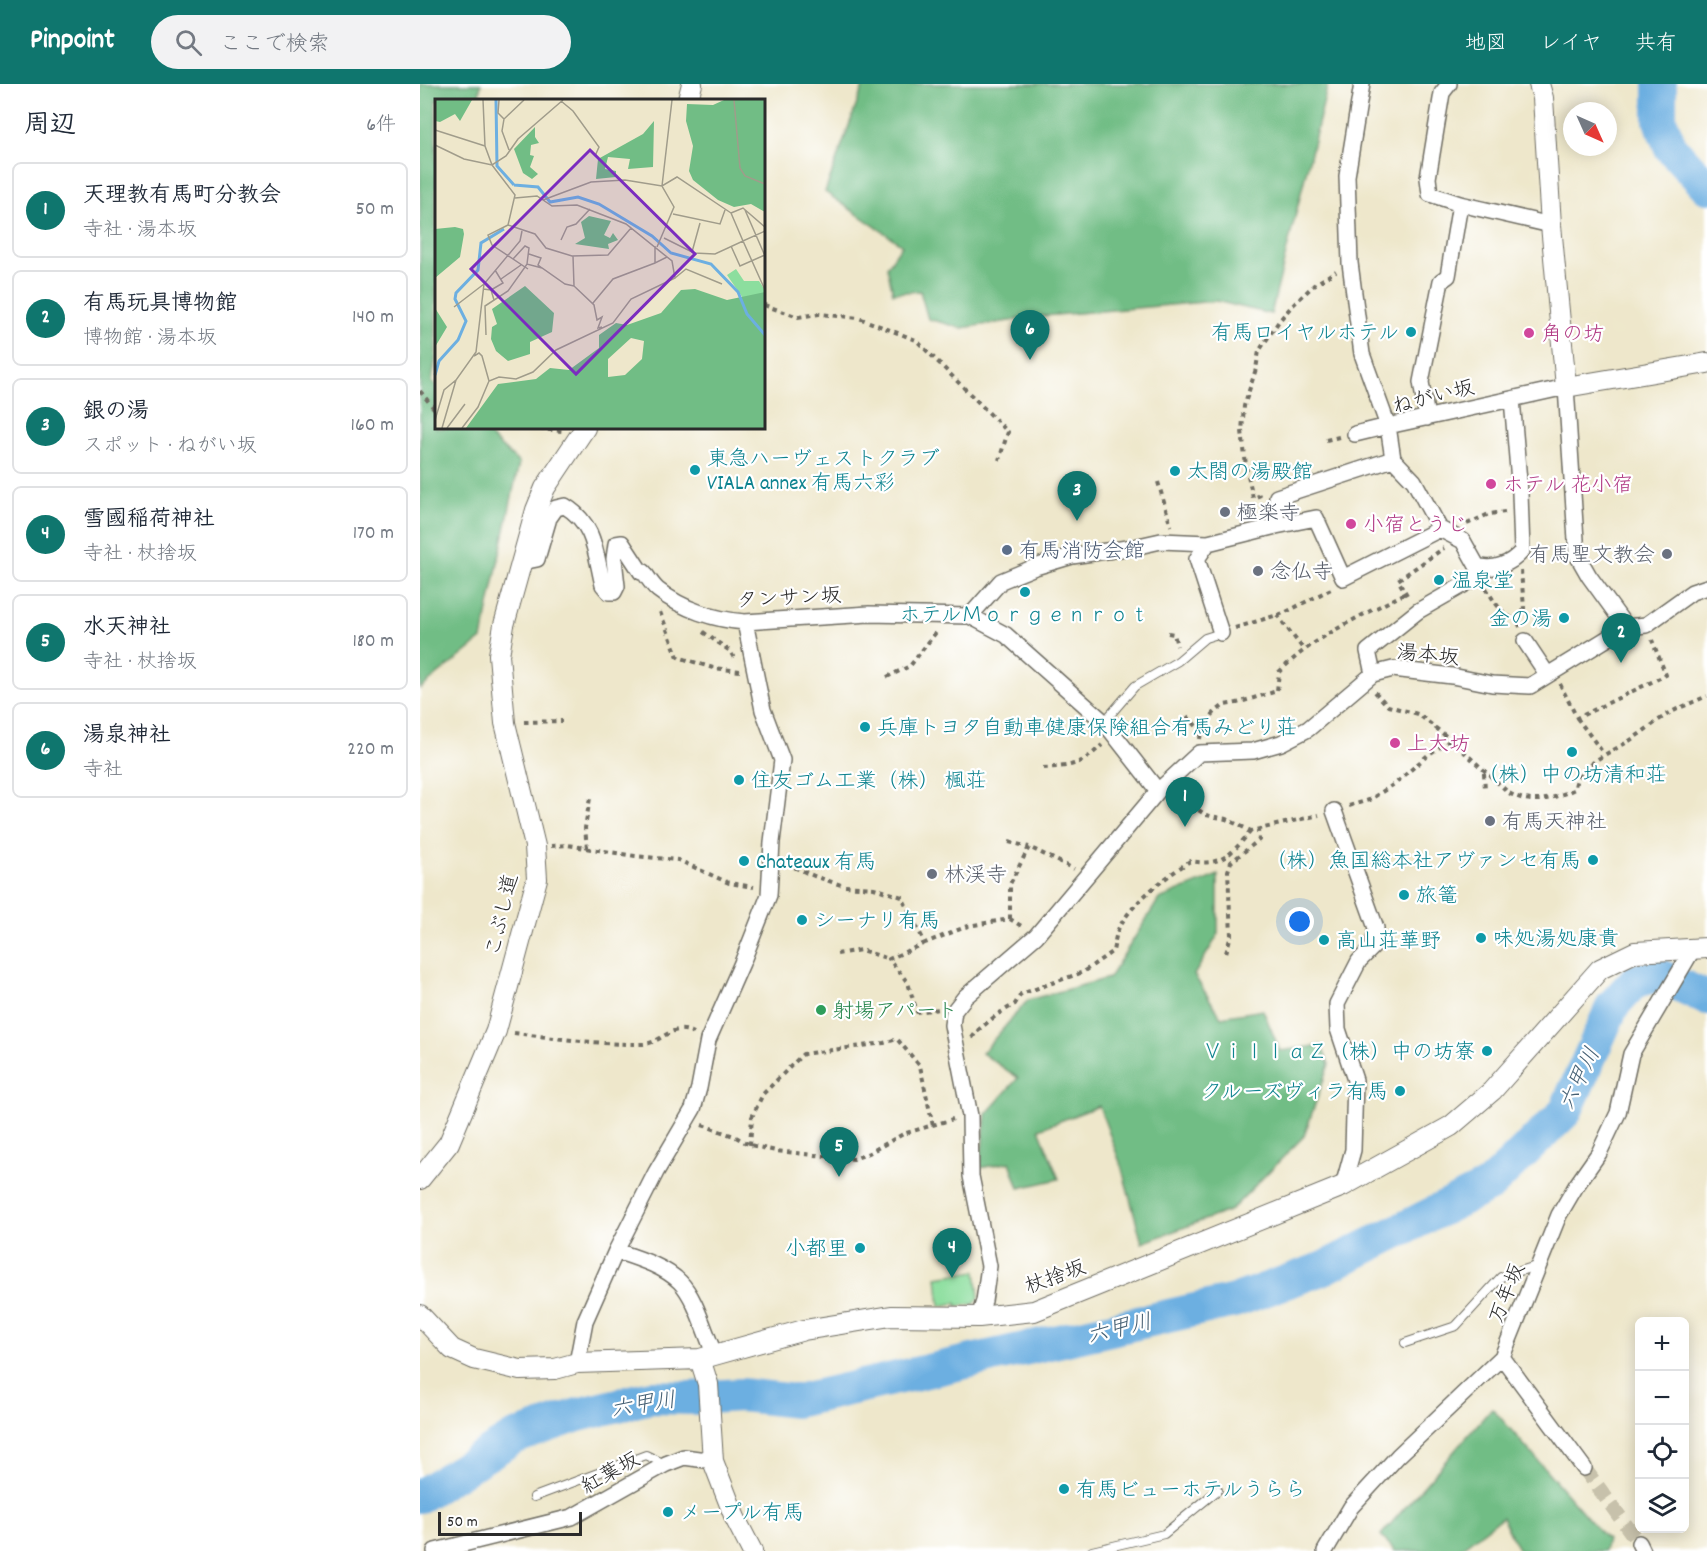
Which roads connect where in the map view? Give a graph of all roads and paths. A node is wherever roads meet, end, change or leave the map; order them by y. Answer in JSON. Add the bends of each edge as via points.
{"nodes":[{"id":1,"x":692,"y":84,"type":"edge"},
{"id":2,"x":1362,"y":84,"type":"edge"},
{"id":3,"x":1449,"y":84,"type":"edge"},
{"id":4,"x":1539,"y":84,"type":"edge"},
{"id":5,"x":688,"y":99,"type":"edge"},
{"id":6,"x":1460,"y":204,"type":"junction"},
{"id":7,"x":1551,"y":225,"type":"junction"},
{"id":8,"x":1338,"y":263,"type":"dead end"},
{"id":9,"x":765,"y":305,"type":"edge"},
{"id":10,"x":1707,"y":363,"type":"edge"},
{"id":11,"x":1566,"y":387,"type":"junction"},
{"id":12,"x":420,"y":391,"type":"edge"},
{"id":13,"x":1512,"y":399,"type":"junction"},
{"id":14,"x":435,"y":410,"type":"edge"},
{"id":15,"x":1427,"y":418,"type":"junction"},
{"id":16,"x":1388,"y":426,"type":"junction"},
{"id":17,"x":584,"y":429,"type":"edge"},
{"id":18,"x":1355,"y":434,"type":"dead end"},
{"id":19,"x":1394,"y":459,"type":"junction"},
{"id":20,"x":999,"y":460,"type":"dead end"},
{"id":21,"x":1158,"y":482,"type":"dead end"},
{"id":22,"x":1277,"y":497,"type":"junction"},
{"id":23,"x":1521,"y":511,"type":"junction"},
{"id":24,"x":1276,"y":526,"type":"junction"},
{"id":25,"x":1440,"y":529,"type":"junction"},
{"id":26,"x":1457,"y":538,"type":"junction"},
{"id":27,"x":1175,"y":541,"type":"junction"},
{"id":28,"x":1208,"y":543,"type":"junction"},
{"id":29,"x":1518,"y":555,"type":"junction"},
{"id":30,"x":522,"y":562,"type":"junction"},
{"id":31,"x":1481,"y":572,"type":"junction"},
{"id":32,"x":1343,"y":578,"type":"junction"},
{"id":33,"x":1707,"y":587,"type":"edge"},
{"id":34,"x":657,"y":604,"type":"dead end"},
{"id":35,"x":666,"y":610,"type":"dead end"},
{"id":36,"x":947,"y":615,"type":"junction"},
{"id":37,"x":1277,"y":615,"type":"junction"},
{"id":38,"x":970,"y":616,"type":"junction"},
{"id":39,"x":745,"y":622,"type":"junction"},
{"id":40,"x":1646,"y":625,"type":"junction"},
{"id":41,"x":695,"y":626,"type":"dead end"},
{"id":42,"x":1626,"y":627,"type":"junction"},
{"id":43,"x":1221,"y":633,"type":"junction"},
{"id":44,"x":670,"y":638,"type":"dead end"},
{"id":45,"x":1526,"y":641,"type":"dead end"},
{"id":46,"x":1304,"y":650,"type":"junction"},
{"id":47,"x":1550,"y":672,"type":"junction"},
{"id":48,"x":748,"y":673,"type":"junction"},
{"id":49,"x":1370,"y":676,"type":"junction"},
{"id":50,"x":887,"y":677,"type":"dead end"},
{"id":51,"x":1707,"y":696,"type":"edge"},
{"id":52,"x":1187,"y":716,"type":"dead end"},
{"id":53,"x":1577,"y":718,"type":"junction"},
{"id":54,"x":562,"y":721,"type":"dead end"},
{"id":55,"x":504,"y":723,"type":"junction"},
{"id":56,"x":1109,"y":728,"type":"junction"},
{"id":57,"x":1201,"y":731,"type":"junction"},
{"id":58,"x":1451,"y":740,"type":"junction"},
{"id":59,"x":1199,"y":753,"type":"junction"},
{"id":60,"x":1604,"y":754,"type":"junction"},
{"id":61,"x":1042,"y":768,"type":"dead end"},
{"id":62,"x":1484,"y":772,"type":"junction"},
{"id":63,"x":1160,"y":788,"type":"junction"},
{"id":64,"x":1485,"y":790,"type":"dead end"},
{"id":65,"x":590,"y":798,"type":"dead end"},
{"id":66,"x":1334,"y":812,"type":"junction"},
{"id":67,"x":1258,"y":830,"type":"junction"},
{"id":68,"x":1251,"y":831,"type":"junction"},
{"id":69,"x":1009,"y":842,"type":"dead end"},
{"id":70,"x":560,"y":846,"type":"dead end"},
{"id":71,"x":1029,"y":847,"type":"junction"},
{"id":72,"x":587,"y":848,"type":"junction"},
{"id":73,"x":770,"y":872,"type":"junction"},
{"id":74,"x":1088,"y":875,"type":"junction"},
{"id":75,"x":769,"y":890,"type":"junction"},
{"id":76,"x":1010,"y":919,"type":"junction"},
{"id":77,"x":1036,"y":936,"type":"junction"},
{"id":78,"x":924,"y":943,"type":"junction"},
{"id":79,"x":1227,"y":953,"type":"dead end"},
{"id":80,"x":837,"y":954,"type":"dead end"},
{"id":81,"x":1695,"y":954,"type":"edge"},
{"id":82,"x":889,"y":959,"type":"junction"},
{"id":83,"x":954,"y":1011,"type":"junction"},
{"id":84,"x":496,"y":1031,"type":"junction"},
{"id":85,"x":708,"y":1040,"type":"junction"},
{"id":86,"x":960,"y":1061,"type":"junction"},
{"id":87,"x":970,"y":1116,"type":"junction"},
{"id":88,"x":687,"y":1120,"type":"junction"},
{"id":89,"x":933,"y":1126,"type":"junction"},
{"id":90,"x":750,"y":1145,"type":"junction"},
{"id":91,"x":420,"y":1179,"type":"edge"},
{"id":92,"x":1343,"y":1186,"type":"junction"},
{"id":93,"x":616,"y":1251,"type":"junction"},
{"id":94,"x":1540,"y":1265,"type":"junction"},
{"id":95,"x":420,"y":1315,"type":"edge"},
{"id":96,"x":980,"y":1317,"type":"junction"},
{"id":97,"x":1406,"y":1343,"type":"dead end"},
{"id":98,"x":708,"y":1357,"type":"junction"},
{"id":99,"x":1502,"y":1357,"type":"junction"},
{"id":100,"x":577,"y":1363,"type":"junction"},
{"id":101,"x":713,"y":1461,"type":"junction"},
{"id":102,"x":666,"y":1464,"type":"junction"},
{"id":103,"x":1584,"y":1468,"type":"tunnel mouth"},
{"id":104,"x":1218,"y":1490,"type":"dead end"},
{"id":105,"x":534,"y":1497,"type":"dead end"},
{"id":106,"x":459,"y":1549,"type":"edge"},
{"id":107,"x":435,"y":1551,"type":"edge"},
{"id":108,"x":752,"y":1551,"type":"edge"},
{"id":109,"x":1092,"y":1551,"type":"edge"},
{"id":110,"x":1325,"y":1551,"type":"edge"}],
"edges":[{"from":1,"to":5,"type":"street"},
{"from":2,"to":16,"type":"street","via":[[1347,176],[1350,263],[1362,354]]},
{"from":3,"to":6,"type":"street","via":[[1442,93],[1428,178],[1430,194]]},
{"from":4,"to":7,"type":"street"},
{"from":6,"to":7,"type":"street"},
{"from":6,"to":15,"type":"street","via":[[1448,276],[1441,281],[1420,382]]},
{"from":7,"to":11,"type":"street"},
{"from":8,"to":22,"type":"path","via":[[1333,274],[1314,285],[1291,307],[1267,338],[1259,351],[1244,406],[1245,466],[1253,498],[1273,492]]},
{"from":9,"to":20,"type":"path","via":[[798,317],[819,314],[859,318],[916,340],[1008,432]]},
{"from":10,"to":11,"type":"street"},
{"from":11,"to":13,"type":"street","name":"ねがい坂"},
{"from":11,"to":42,"type":"street","via":[[1577,555]]},
{"from":12,"to":14,"type":"path"},
{"from":13,"to":15,"type":"street","name":"ねがい坂"},
{"from":13,"to":23,"type":"street"},
{"from":15,"to":16,"type":"street","name":"ねがい坂"},
{"from":16,"to":18,"type":"street"},
{"from":16,"to":19,"type":"street","name":"ねがい坂"},
{"from":17,"to":30,"type":"street","name":"こぶし道","via":[[545,488]]},
{"from":19,"to":22,"type":"street"},
{"from":19,"to":25,"type":"street","via":[[1414,481]]},
{"from":21,"to":27,"type":"path"},
{"from":22,"to":24,"type":"street"},
{"from":23,"to":26,"type":"path","via":[[1489,514],[1462,527]]},
{"from":23,"to":29,"type":"street","via":[[1522,551]]},
{"from":24,"to":28,"type":"street"},
{"from":24,"to":32,"type":"street","via":[[1316,518]]},
{"from":25,"to":26,"type":"street"},
{"from":25,"to":32,"type":"street"},
{"from":26,"to":31,"type":"street","via":[[1463,541]]},
{"from":26,"to":46,"type":"path","via":[[1398,580],[1406,593],[1333,629]]},
{"from":27,"to":28,"type":"street"},
{"from":27,"to":38,"type":"street","via":[[1072,556],[1035,567],[1001,581]]},
{"from":28,"to":43,"type":"street","via":[[1197,559]]},
{"from":29,"to":31,"type":"street","via":[[1515,560]]},
{"from":29,"to":31,"type":"path","via":[[1524,608],[1518,621],[1506,617],[1494,603]]},
{"from":30,"to":39,"type":"street","name":"タンサン坂","via":[[537,559],[549,518],[556,508],[565,506],[576,512],[589,528],[603,585],[609,592],[617,586],[614,559],[616,544],[621,543],[657,590],[696,611]]},
{"from":30,"to":55,"type":"street","name":"こぶし道","via":[[499,655]]},
{"from":31,"to":49,"type":"street","via":[[1418,611],[1368,651]]},
{"from":32,"to":37,"type":"path","via":[[1342,584]]},
{"from":33,"to":40,"type":"street","name":"湯本坂","via":[[1692,592]]},
{"from":34,"to":35,"type":"path"},
{"from":36,"to":38,"type":"street","name":"タンサン坂"},
{"from":36,"to":39,"type":"street","name":"タンサン坂","via":[[869,614]]},
{"from":36,"to":50,"type":"path","via":[[909,666]]},
{"from":37,"to":43,"type":"path"},
{"from":37,"to":46,"type":"path"},
{"from":38,"to":56,"type":"street","name":"タンサン坂","via":[[1006,635]]},
{"from":39,"to":48,"type":"street"},
{"from":40,"to":42,"type":"street","name":"湯本坂"},
{"from":40,"to":53,"type":"path","via":[[1666,675]]},
{"from":41,"to":48,"type":"path","via":[[730,651]]},
{"from":42,"to":47,"type":"street","name":"湯本坂"},
{"from":43,"to":56,"type":"lane","via":[[1205,638],[1178,661],[1135,686]]},
{"from":44,"to":48,"type":"path","via":[[678,657]]},
{"from":45,"to":47,"type":"street"},
{"from":46,"to":57,"type":"path","via":[[1279,672],[1277,691],[1224,705]]},
{"from":47,"to":49,"type":"street","name":"湯本坂","via":[[1530,686],[1393,669]]},
{"from":47,"to":53,"type":"path"},
{"from":48,"to":73,"type":"street","via":[[782,760]]},
{"from":49,"to":58,"type":"path","via":[[1388,706],[1418,714]]},
{"from":49,"to":59,"type":"street","via":[[1314,724],[1281,743],[1253,751]]},
{"from":51,"to":60,"type":"path","via":[[1670,713]]},
{"from":52,"to":57,"type":"path"},
{"from":53,"to":60,"type":"path"},
{"from":54,"to":55,"type":"path"},
{"from":55,"to":84,"type":"street","name":"こぶし道","via":[[535,846],[537,879],[535,902]]},
{"from":56,"to":61,"type":"path","via":[[1089,757],[1073,766]]},
{"from":56,"to":63,"type":"street","name":"タンサン坂"},
{"from":57,"to":59,"type":"path","via":[[1196,750]]},
{"from":58,"to":62,"type":"path"},
{"from":58,"to":66,"type":"path","via":[[1369,800]]},
{"from":59,"to":63,"type":"street"},
{"from":60,"to":62,"type":"path","via":[[1589,766],[1575,783],[1575,789],[1551,799],[1519,799]]},
{"from":62,"to":64,"type":"path"},
{"from":63,"to":68,"type":"path","via":[[1206,815]]},
{"from":63,"to":74,"type":"street"},
{"from":65,"to":72,"type":"path","via":[[585,828]]},
{"from":66,"to":67,"type":"path"},
{"from":66,"to":92,"type":"street","via":[[1376,928],[1373,947],[1359,961],[1337,1004],[1338,1029],[1355,1080],[1353,1150]]},
{"from":67,"to":68,"type":"path"},
{"from":67,"to":79,"type":"path","via":[[1259,840],[1231,862],[1228,871],[1231,935]]},
{"from":68,"to":86,"type":"path","via":[[1231,854],[1206,864],[1190,861],[1172,874],[1119,925],[1113,951],[1083,972],[1021,994],[1015,1004],[977,1031],[968,1043],[968,1059]]},
{"from":69,"to":71,"type":"path"},
{"from":70,"to":72,"type":"path"},
{"from":71,"to":74,"type":"path"},
{"from":71,"to":76,"type":"path","via":[[1010,884]]},
{"from":72,"to":75,"type":"path","via":[[678,860],[729,883]]},
{"from":73,"to":75,"type":"street"},
{"from":73,"to":78,"type":"path","via":[[789,865],[844,886],[874,888],[902,897]]},
{"from":74,"to":77,"type":"street"},
{"from":75,"to":85,"type":"street"},
{"from":76,"to":77,"type":"path"},
{"from":76,"to":78,"type":"path","via":[[968,926]]},
{"from":77,"to":83,"type":"street","via":[[979,984]]},
{"from":78,"to":82,"type":"path"},
{"from":80,"to":82,"type":"path","via":[[861,950]]},
{"from":81,"to":92,"type":"street","name":"杖捨坂","via":[[1635,952],[1600,969],[1492,1091],[1451,1126]]},
{"from":81,"to":94,"type":"street","name":"万年坂","via":[[1631,1054],[1618,1113],[1599,1153],[1559,1215]]},
{"from":82,"to":83,"type":"path","via":[[908,983],[917,1012],[944,1008]]},
{"from":83,"to":86,"type":"street","via":[[952,1025]]},
{"from":84,"to":85,"type":"path","via":[[646,1044],[684,1029]]},
{"from":84,"to":91,"type":"street","name":"こぶし道","via":[[449,1143]]},
{"from":85,"to":88,"type":"street","via":[[699,1088]]},
{"from":86,"to":87,"type":"street"},
{"from":87,"to":89,"type":"path"},
{"from":87,"to":96,"type":"street","via":[[971,1176],[989,1266]]},
{"from":88,"to":90,"type":"path"},
{"from":88,"to":93,"type":"street"},
{"from":89,"to":90,"type":"path","via":[[903,1134],[854,1159]]},
{"from":89,"to":90,"type":"path","via":[[920,1066],[897,1039],[802,1054],[764,1094],[752,1117]]},
{"from":92,"to":96,"type":"street","name":"杖捨坂","via":[[1034,1311]]},
{"from":93,"to":98,"type":"street","via":[[661,1269],[680,1282],[702,1322]]},
{"from":93,"to":100,"type":"street","via":[[585,1321]]},
{"from":94,"to":97,"type":"lane","via":[[1502,1277],[1456,1326]]},
{"from":94,"to":99,"type":"street","name":"万年坂"},
{"from":95,"to":100,"type":"street","name":"杖捨坂","via":[[452,1349],[474,1359],[520,1370],[555,1369]]},
{"from":96,"to":98,"type":"street","name":"杖捨坂","via":[[891,1316],[804,1330]]},
{"from":98,"to":100,"type":"street","name":"杖捨坂"},
{"from":98,"to":101,"type":"street"},
{"from":99,"to":103,"type":"street"},
{"from":99,"to":110,"type":"street","name":"万年坂","via":[[1398,1456],[1351,1507]]},
{"from":101,"to":102,"type":"street","name":"紅葉坂","via":[[684,1456]]},
{"from":101,"to":108,"type":"street"},
{"from":102,"to":105,"type":"lane","via":[[646,1455]]},
{"from":102,"to":106,"type":"street","name":"紅葉坂","via":[[572,1517]]},
{"from":104,"to":109,"type":"lane","via":[[1164,1534]]},
{"from":106,"to":107,"type":"street","name":"紅葉坂"}]}
